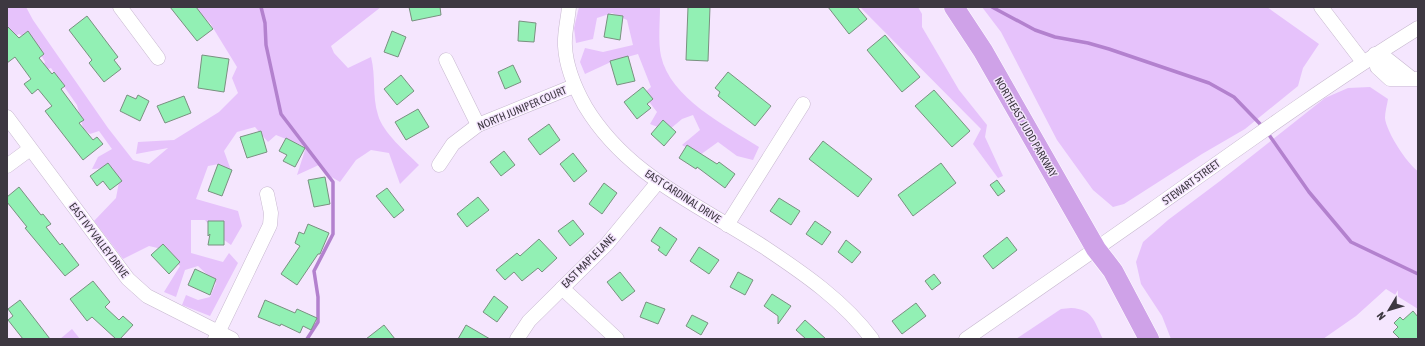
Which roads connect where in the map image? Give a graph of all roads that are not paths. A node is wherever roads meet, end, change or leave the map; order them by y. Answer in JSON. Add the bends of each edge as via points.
{"nodes":[{"id":1,"x":120,"y":7,"type":"edge"},
{"id":2,"x":569,"y":7,"type":"edge"},
{"id":3,"x":954,"y":7,"type":"edge"},
{"id":4,"x":1321,"y":7,"type":"edge"},
{"id":5,"x":1418,"y":28,"type":"edge"},
{"id":6,"x":1375,"y":54,"type":"junction"},
{"id":7,"x":158,"y":58,"type":"dead end"},
{"id":8,"x":446,"y":60,"type":"dead end"},
{"id":9,"x":1363,"y":62,"type":"junction"},
{"id":10,"x":1414,"y":79,"type":"edge"},
{"id":11,"x":574,"y":86,"type":"junction"},
{"id":12,"x":803,"y":104,"type":"dead end"},
{"id":13,"x":7,"y":117,"type":"edge"},
{"id":14,"x":478,"y":125,"type":"junction"},
{"id":15,"x":30,"y":149,"type":"junction"},
{"id":16,"x":439,"y":165,"type":"dead end"},
{"id":17,"x":7,"y":166,"type":"edge"},
{"id":18,"x":658,"y":182,"type":"junction"},
{"id":19,"x":268,"y":194,"type":"dead end"},
{"id":20,"x":727,"y":225,"type":"junction"},
{"id":21,"x":1096,"y":249,"type":"junction"},
{"id":22,"x":562,"y":288,"type":"junction"},
{"id":23,"x":217,"y":336,"type":"edge"},
{"id":24,"x":232,"y":339,"type":"edge"},
{"id":25,"x":517,"y":339,"type":"edge"},
{"id":26,"x":617,"y":339,"type":"edge"},
{"id":27,"x":872,"y":339,"type":"edge"},
{"id":28,"x":966,"y":339,"type":"edge"},
{"id":29,"x":1136,"y":339,"type":"edge"},
{"id":30,"x":1149,"y":339,"type":"edge"}],
"edges":[{"from":1,"to":7,"type":"street"},
{"from":2,"to":11,"type":"street","name":"EAST CARDINAL DRIVE","via":[[565,46]]},
{"from":3,"to":21,"type":"highway","name":"NORTHEAST JUDD PARKWAY","via":[[983,51]]},
{"from":4,"to":9,"type":"street"},
{"from":5,"to":6,"type":"street","name":"STEWART STREET"},
{"from":6,"to":9,"type":"street","name":"STEWART STREET"},
{"from":6,"to":10,"type":"street","via":[[1387,59]]},
{"from":8,"to":14,"type":"street"},
{"from":9,"to":21,"type":"street","name":"STEWART STREET","via":[[1268,126]]},
{"from":11,"to":14,"type":"street","name":"NORTH JUNIPER COURT"},
{"from":11,"to":18,"type":"street","name":"EAST CARDINAL DRIVE","via":[[598,127],[625,157]]},
{"from":12,"to":20,"type":"street"},
{"from":13,"to":15,"type":"street","name":"EAST IVY VALLEY DRIVE"},
{"from":14,"to":16,"type":"street","name":"NORTH JUNIPER COURT","via":[[453,144]]},
{"from":15,"to":17,"type":"street"},
{"from":15,"to":23,"type":"street","name":"EAST IVY VALLEY DRIVE","via":[[128,279],[147,296]]},
{"from":18,"to":20,"type":"street","name":"EAST CARDINAL DRIVE"},
{"from":18,"to":22,"type":"street","name":"EAST MAPLE LANE","via":[[607,244]]},
{"from":19,"to":23,"type":"street","via":[[270,225]]},
{"from":20,"to":27,"type":"street","name":"EAST CARDINAL DRIVE","via":[[764,247],[834,297]]},
{"from":21,"to":28,"type":"street","name":"STEWART STREET"},
{"from":21,"to":29,"type":"highway","name":"NORTHEAST JUDD PARKWAY","via":[[1104,276]]},
{"from":21,"to":30,"type":"highway","name":"NORTHEAST JUDD PARKWAY","via":[[1113,271]]},
{"from":22,"to":25,"type":"street","name":"EAST MAPLE LANE","via":[[529,321]]},
{"from":22,"to":26,"type":"street"},
{"from":23,"to":24,"type":"street","name":"EAST IVY VALLEY DRIVE"}]}
